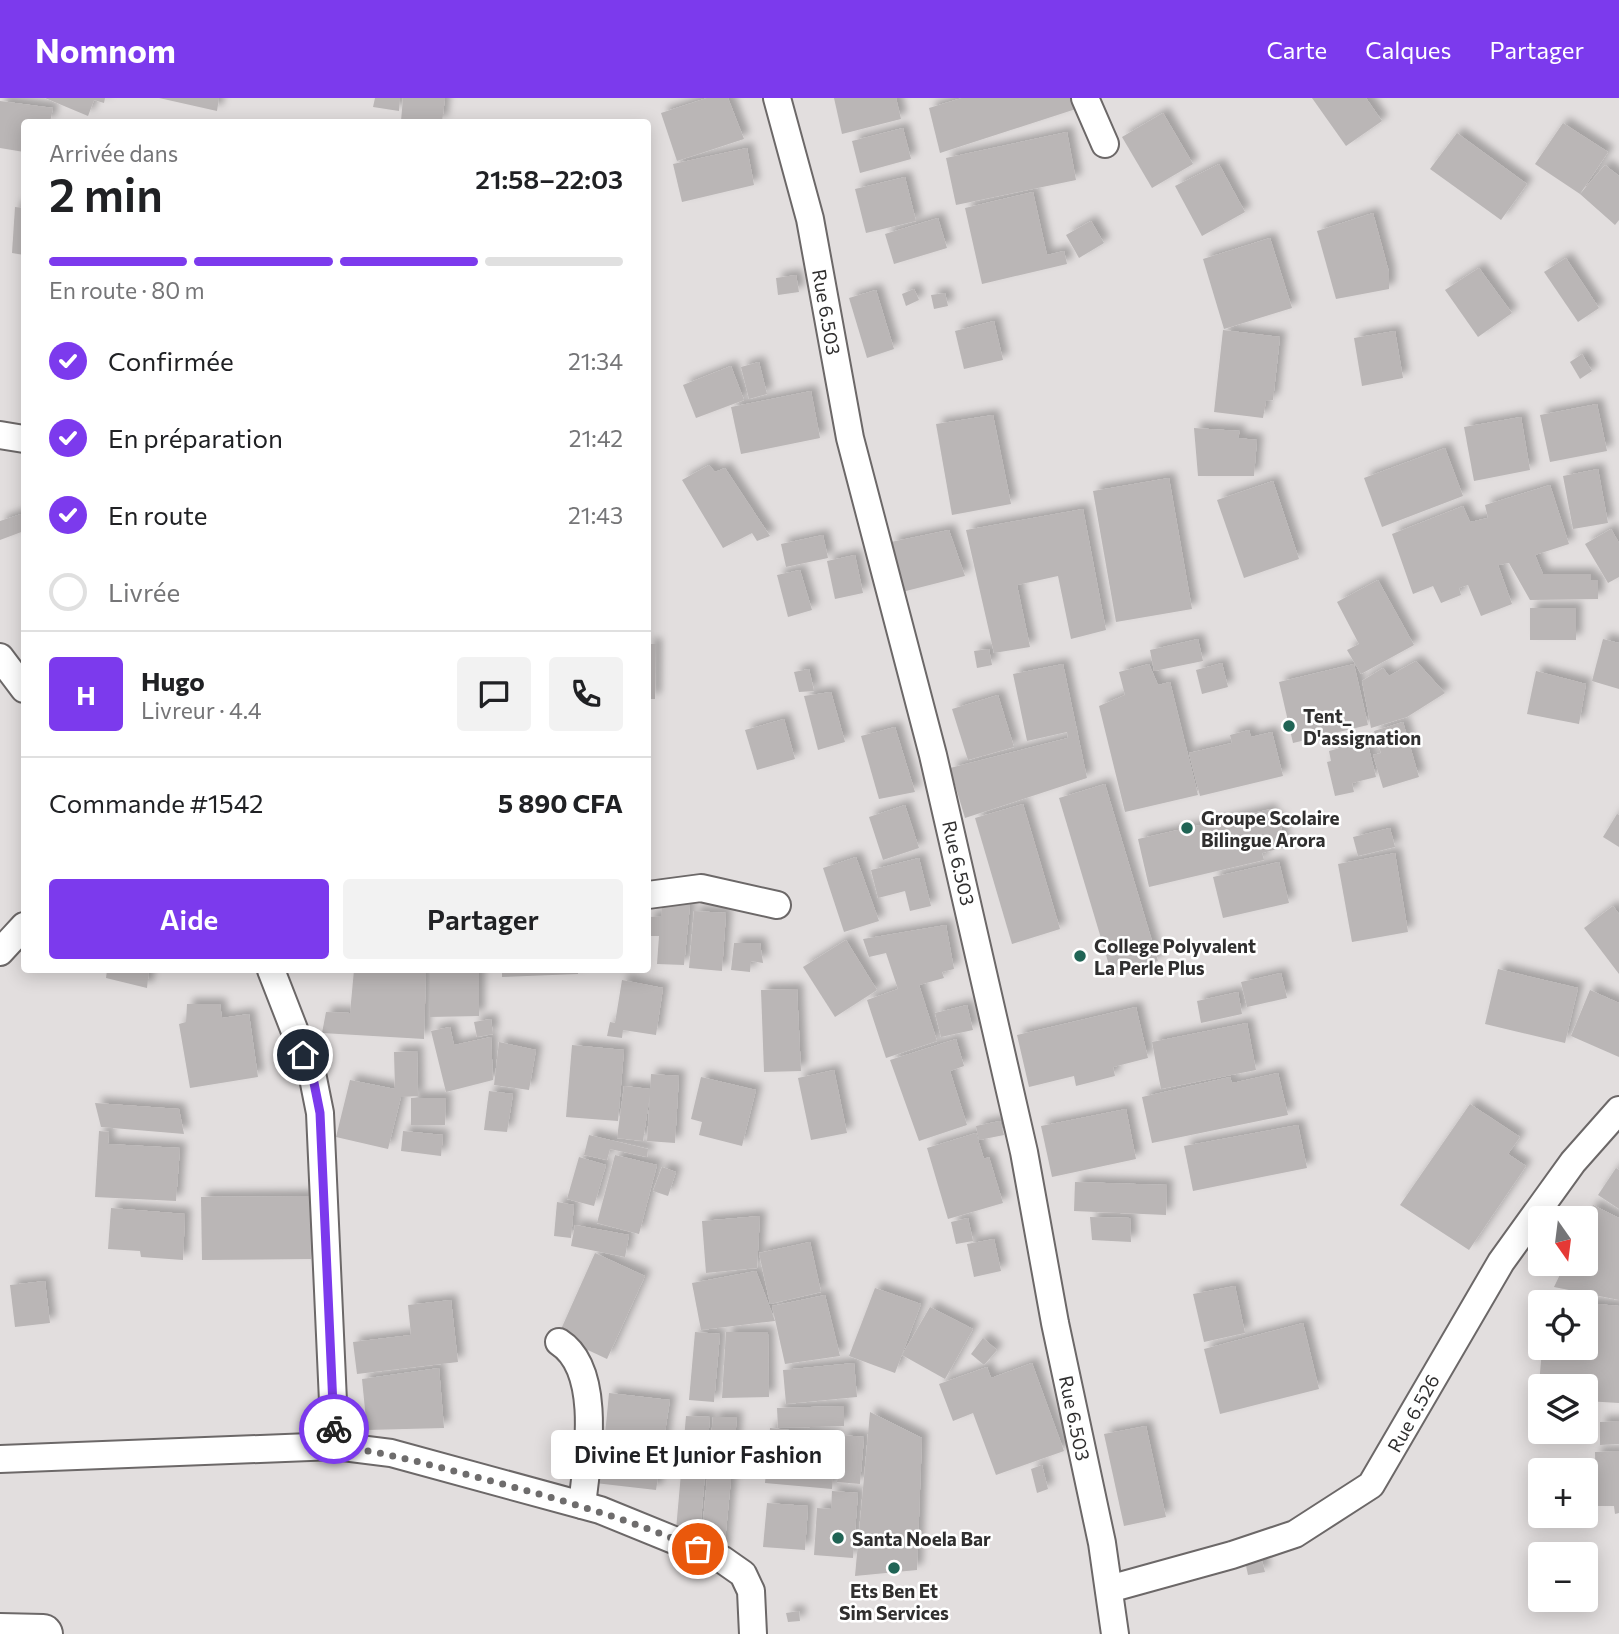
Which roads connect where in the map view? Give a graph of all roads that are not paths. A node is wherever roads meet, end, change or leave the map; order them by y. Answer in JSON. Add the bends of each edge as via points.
{"nodes":[{"id":1,"x":777,"y":98,"type":"edge"},
{"id":2,"x":1085,"y":98,"type":"edge"},
{"id":3,"x":1105,"y":144,"type":"dead end"},
{"id":4,"x":0,"y":435,"type":"edge"},
{"id":5,"x":21,"y":438,"type":"edge"},
{"id":6,"x":0,"y":657,"type":"edge"},
{"id":7,"x":21,"y":685,"type":"edge"},
{"id":8,"x":651,"y":895,"type":"edge"},
{"id":9,"x":778,"y":905,"type":"dead end"},
{"id":10,"x":21,"y":929,"type":"edge"},
{"id":11,"x":0,"y":952,"type":"edge"},
{"id":12,"x":272,"y":973,"type":"edge"},
{"id":13,"x":1619,"y":1110,"type":"edge"},
{"id":14,"x":559,"y":1342,"type":"dead end"},
{"id":15,"x":335,"y":1446,"type":"junction"},
{"id":16,"x":0,"y":1459,"type":"edge"},
{"id":17,"x":582,"y":1505,"type":"junction"},
{"id":18,"x":1109,"y":1589,"type":"junction"},
{"id":19,"x":0,"y":1633,"type":"edge"},
{"id":20,"x":43,"y":1634,"type":"edge"},
{"id":21,"x":753,"y":1634,"type":"edge"},
{"id":22,"x":1115,"y":1634,"type":"edge"}],
"edges":[{"from":1,"to":18,"type":"street","name":"Rue 6.503","via":[[810,219],[850,438],[968,902],[1026,1164]]},
{"from":2,"to":3,"type":"street"},
{"from":4,"to":5,"type":"street"},
{"from":6,"to":7,"type":"street"},
{"from":8,"to":9,"type":"street","via":[[701,888]]},
{"from":10,"to":11,"type":"street"},
{"from":12,"to":15,"type":"street","via":[[313,1078],[320,1113]]},
{"from":13,"to":18,"type":"street","name":"Rue 6.526","via":[[1573,1162],[1501,1262],[1371,1485],[1295,1534]]},
{"from":14,"to":17,"type":"street","via":[[568,1347],[581,1377],[591,1427]]},
{"from":15,"to":16,"type":"street"},
{"from":15,"to":17,"type":"street","via":[[391,1453]]},
{"from":17,"to":21,"type":"street","via":[[649,1527],[723,1560],[743,1574],[751,1591]]},
{"from":18,"to":22,"type":"street","name":"Rue 6.503"},
{"from":19,"to":20,"type":"main road"}]}
